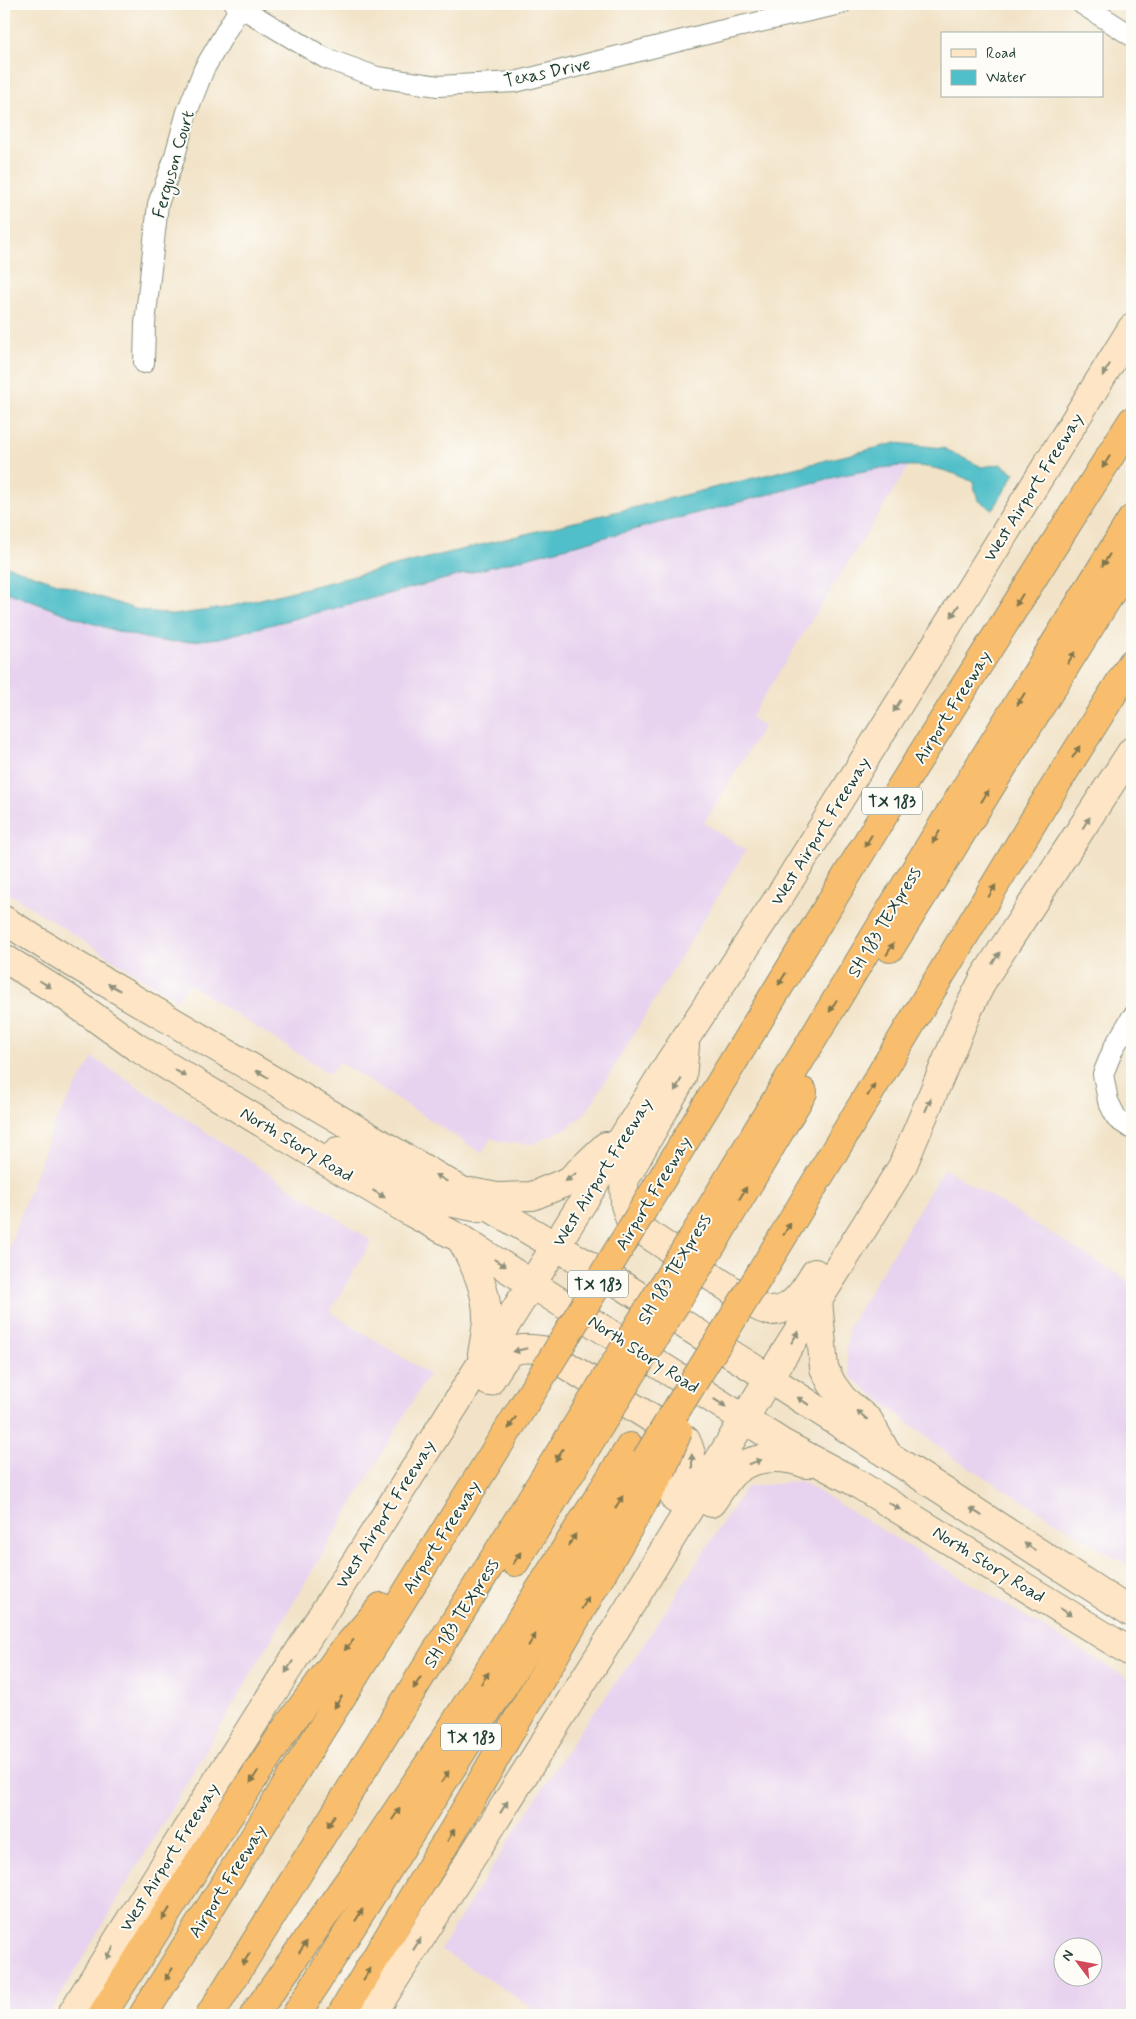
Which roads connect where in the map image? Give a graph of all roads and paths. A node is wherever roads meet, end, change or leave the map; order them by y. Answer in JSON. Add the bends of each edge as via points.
{"nodes":[{"id":1,"x":840,"y":4,"type":"edge"},
{"id":2,"x":1082,"y":4,"type":"edge"},
{"id":3,"x":238,"y":5,"type":"edge"},
{"id":4,"x":1132,"y":36,"type":"edge"},
{"id":5,"x":1132,"y":328,"type":"edge"},
{"id":6,"x":144,"y":363,"type":"dead end"},
{"id":7,"x":1132,"y":421,"type":"edge"},
{"id":8,"x":1132,"y":519,"type":"edge"},
{"id":9,"x":1132,"y":559,"type":"edge"},
{"id":10,"x":1132,"y":663,"type":"edge"},
{"id":11,"x":1132,"y":751,"type":"edge"},
{"id":12,"x":13,"y":926,"type":"edge"},
{"id":13,"x":4,"y":960,"type":"edge"},
{"id":14,"x":1132,"y":1017,"type":"edge"},
{"id":15,"x":686,"y":1038,"type":"junction"},
{"id":16,"x":633,"y":1121,"type":"junction"},
{"id":17,"x":1132,"y":1129,"type":"edge"},
{"id":18,"x":911,"y":1142,"type":"junction"},
{"id":19,"x":326,"y":1162,"type":"junction"},
{"id":20,"x":464,"y":1191,"type":"junction"},
{"id":21,"x":498,"y":1212,"type":"junction"},
{"id":22,"x":711,"y":1228,"type":"junction"},
{"id":23,"x":461,"y":1239,"type":"junction"},
{"id":24,"x":555,"y":1247,"type":"junction"},
{"id":25,"x":531,"y":1283,"type":"junction"},
{"id":26,"x":818,"y":1300,"type":"junction"},
{"id":27,"x":481,"y":1362,"type":"junction"},
{"id":28,"x":769,"y":1378,"type":"junction"},
{"id":29,"x":744,"y":1419,"type":"junction"},
{"id":30,"x":592,"y":1420,"type":"junction"},
{"id":31,"x":888,"y":1456,"type":"junction"},
{"id":32,"x":646,"y":1459,"type":"junction"},
{"id":33,"x":853,"y":1481,"type":"junction"},
{"id":34,"x":368,"y":1540,"type":"junction"},
{"id":35,"x":438,"y":1542,"type":"junction"},
{"id":36,"x":1132,"y":1613,"type":"edge"},
{"id":37,"x":1132,"y":1653,"type":"edge"},
{"id":38,"x":586,"y":1675,"type":"junction"},
{"id":39,"x":71,"y":2015,"type":"edge"},
{"id":40,"x":102,"y":2015,"type":"edge"},
{"id":41,"x":143,"y":2015,"type":"edge"},
{"id":42,"x":210,"y":2015,"type":"edge"},
{"id":43,"x":232,"y":2015,"type":"edge"},
{"id":44,"x":254,"y":2015,"type":"edge"},
{"id":45,"x":296,"y":2015,"type":"edge"},
{"id":46,"x":341,"y":2015,"type":"edge"},
{"id":47,"x":372,"y":2015,"type":"edge"}],
"edges":[{"from":1,"to":3,"type":"street","name":"Texas Drive","via":[[515,82],[438,86],[377,77],[325,58]]},
{"from":2,"to":4,"type":"street"},
{"from":3,"to":6,"type":"street","name":"Ferguson Court","via":[[204,69],[158,204]]},
{"from":5,"to":15,"type":"main road","name":"West Airport Freeway","one_way":true,"via":[[781,894]]},
{"from":7,"to":35,"type":"highway","name":"Airport Freeway","number":"TX 183","one_way":true,"bridge":true,"via":[[891,803]]},
{"from":8,"to":22,"type":"highway","name":"SH 183 TEXpress","one_way":true,"via":[[902,890]]},
{"from":22,"to":9,"type":"highway","name":"SH 183 TEXpress","one_way":true},
{"from":32,"to":10,"type":"highway","number":"TX 183","one_way":true,"bridge":true},
{"from":18,"to":11,"type":"main road","one_way":true,"via":[[985,976]]},
{"from":12,"to":13,"type":"street"},
{"from":20,"to":12,"type":"main road","name":"North Story Road","one_way":true},
{"from":13,"to":19,"type":"main road","name":"North Story Road","one_way":true,"via":[[68,998],[136,1046]]},
{"from":14,"to":17,"type":"street","via":[[1103,1074],[1112,1110],[1117,1119]]},
{"from":15,"to":16,"type":"main road","name":"West Airport Freeway"},
{"from":15,"to":18,"type":"main road","one_way":true,"via":[[682,1078],[624,1181],[626,1205],[631,1223],[751,1304],[768,1311],[784,1308],[796,1301],[889,1162]]},
{"from":16,"to":20,"type":"main road","one_way":true,"via":[[569,1181],[532,1196],[497,1197]]},
{"from":16,"to":24,"type":"main road","name":"West Airport Freeway"},
{"from":18,"to":26,"type":"main road","via":[[902,1167]]},
{"from":19,"to":21,"type":"main road","via":[[338,1151],[350,1152],[438,1200]]},
{"from":19,"to":23,"type":"main road","name":"North Story Road","one_way":true},
{"from":20,"to":21,"type":"main road","name":"North Story Road"},
{"from":21,"to":24,"type":"main road","name":"North Story Road"},
{"from":22,"to":30,"type":"highway","name":"SH 183 TEXpress","bridge":true},
{"from":23,"to":25,"type":"main road","name":"North Story Road","one_way":true},
{"from":23,"to":27,"type":"main road","via":[[486,1299],[487,1319]]},
{"from":24,"to":25,"type":"main road","name":"West Airport Freeway"},
{"from":24,"to":28,"type":"main road","name":"North Story Road"},
{"from":25,"to":27,"type":"main road","name":"West Airport Freeway"},
{"from":25,"to":29,"type":"main road","name":"North Story Road","one_way":true},
{"from":28,"to":26,"type":"main road","one_way":true},
{"from":31,"to":26,"type":"main road","one_way":true,"via":[[869,1421],[843,1399],[824,1368]]},
{"from":27,"to":34,"type":"main road","name":"West Airport Freeway"},
{"from":28,"to":29,"type":"main road"},
{"from":31,"to":28,"type":"main road","name":"North Story Road","one_way":true},
{"from":29,"to":33,"type":"main road","name":"North Story Road"},
{"from":29,"to":38,"type":"main road"},
{"from":30,"to":42,"type":"highway","name":"SH 183 TEXpress","one_way":true},
{"from":43,"to":30,"type":"highway","name":"SH 183 TEXpress","one_way":true},
{"from":36,"to":31,"type":"main road","name":"North Story Road","one_way":true},
{"from":44,"to":32,"type":"highway","one_way":true},
{"from":45,"to":32,"type":"highway","number":"TX 183","one_way":true},
{"from":46,"to":32,"type":"highway","one_way":true,"via":[[454,1829]]},
{"from":33,"to":37,"type":"main road","name":"North Story Road","one_way":true},
{"from":38,"to":33,"type":"main road","one_way":true,"via":[[618,1648],[733,1473],[747,1464],[778,1458],[799,1461]]},
{"from":38,"to":34,"type":"main road","one_way":true,"via":[[595,1635],[692,1471],[692,1453],[686,1440],[542,1350],[524,1347],[507,1354],[402,1518]]},
{"from":34,"to":39,"type":"main road","name":"West Airport Freeway","one_way":true},
{"from":35,"to":40,"type":"highway","one_way":true,"via":[[339,1656],[285,1730]]},
{"from":35,"to":41,"type":"highway","name":"Airport Freeway","number":"TX 183","one_way":true},
{"from":47,"to":38,"type":"main road","one_way":true}]}
